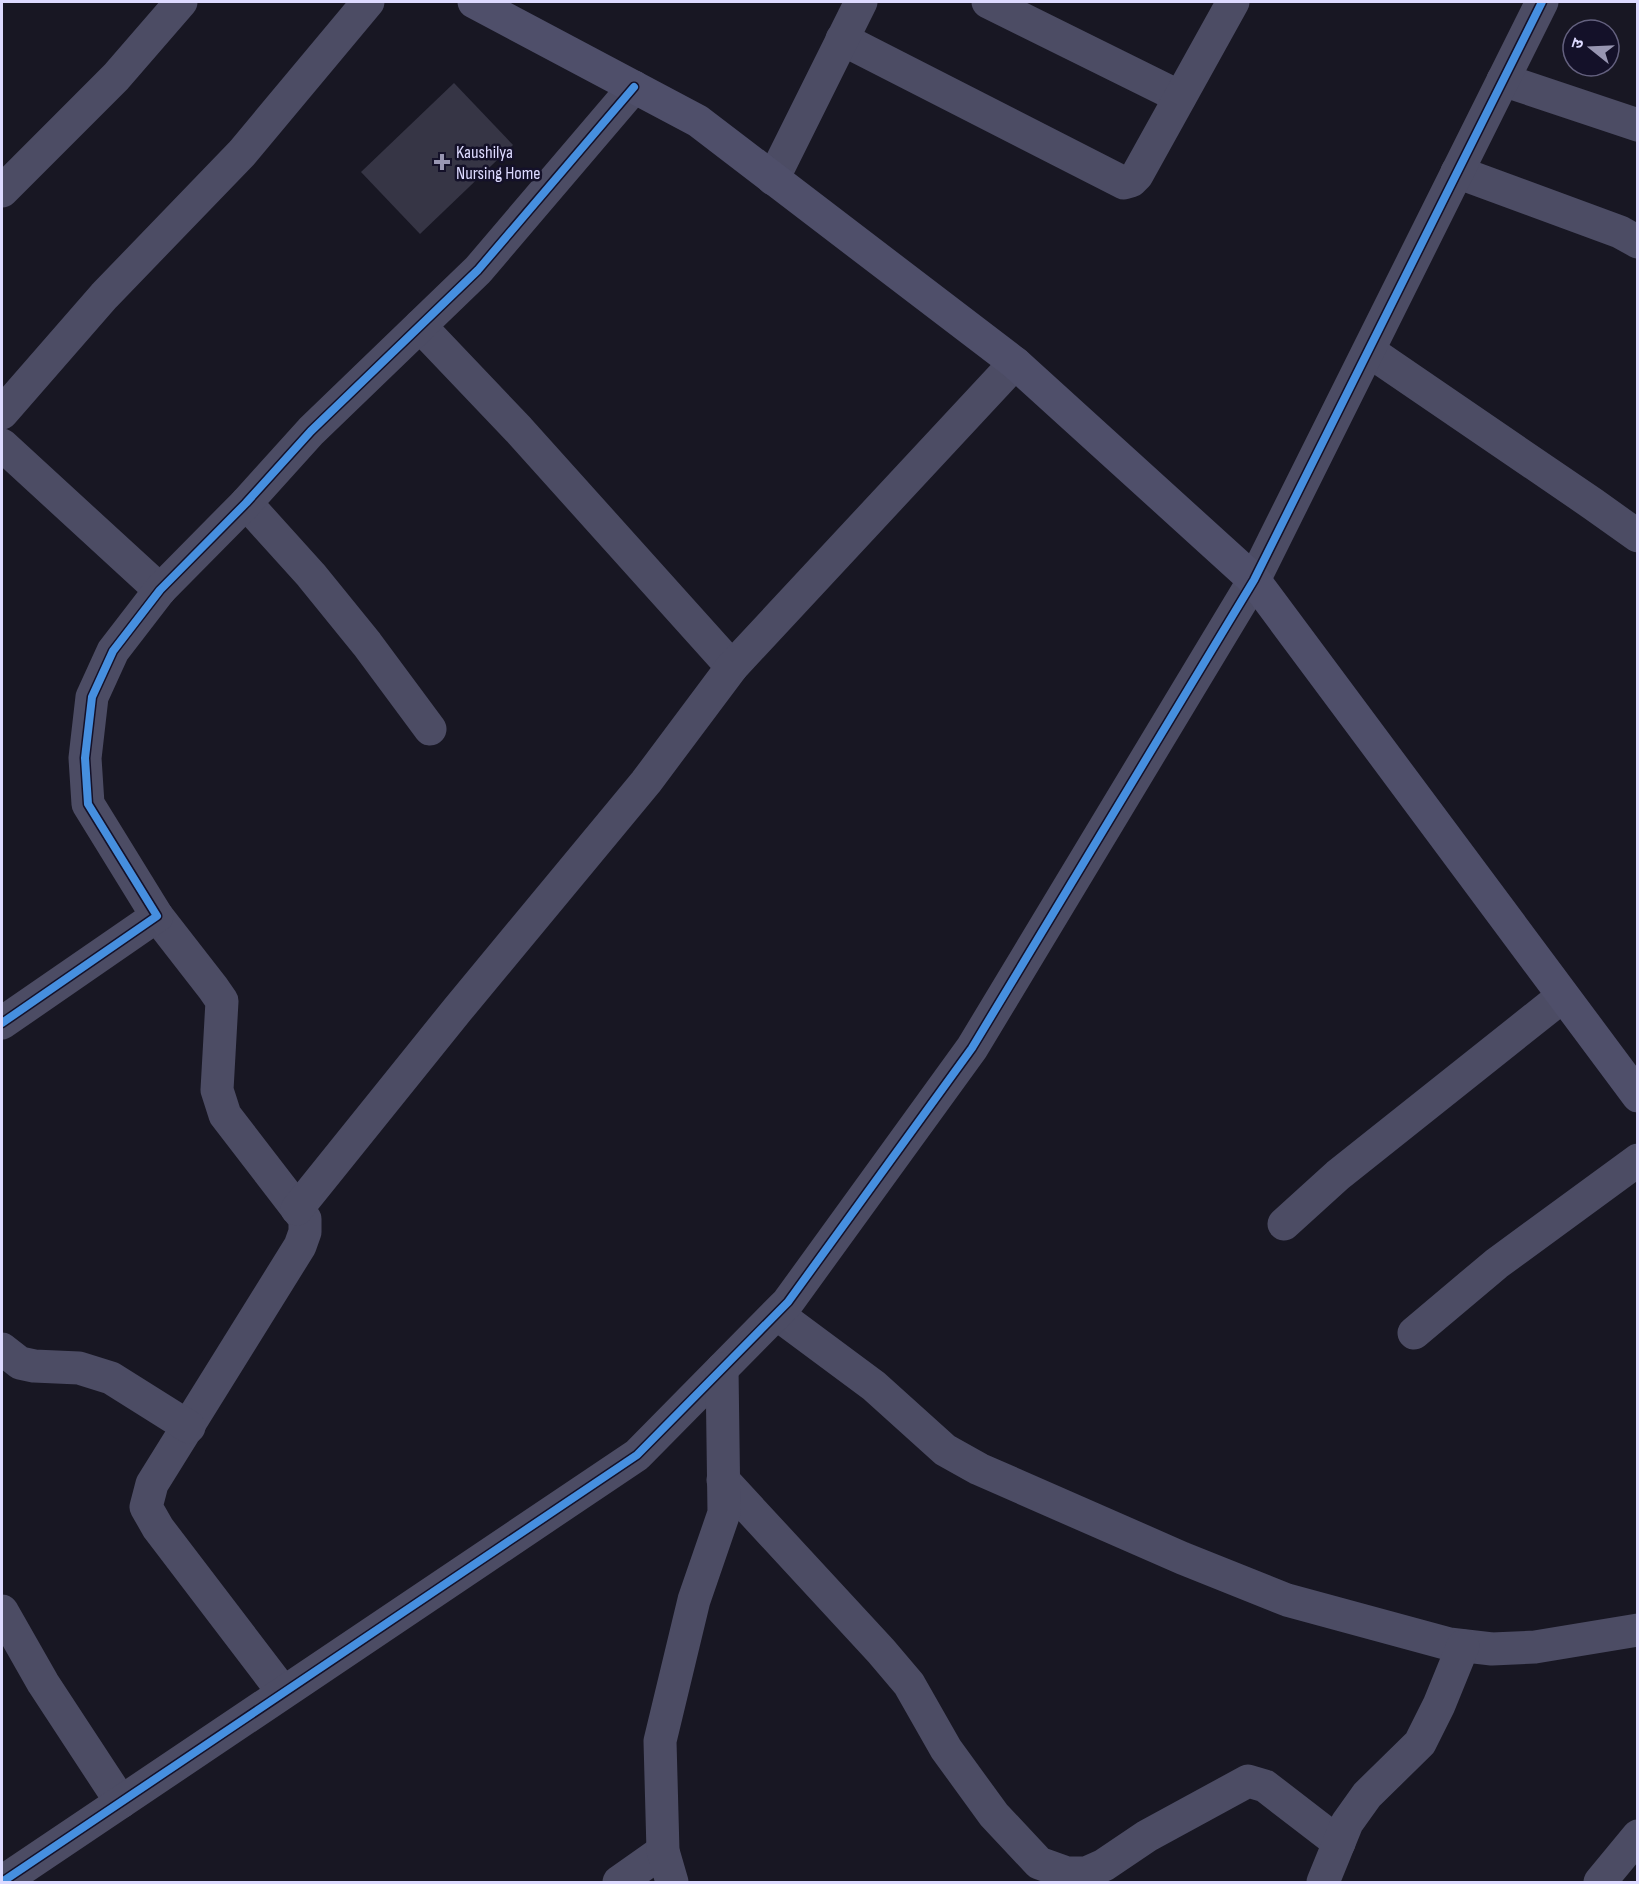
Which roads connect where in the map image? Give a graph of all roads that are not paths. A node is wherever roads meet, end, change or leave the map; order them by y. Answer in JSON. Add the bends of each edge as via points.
{"nodes":[{"id":1,"x":180,"y":2,"type":"edge"},
{"id":2,"x":368,"y":2,"type":"edge"},
{"id":3,"x":474,"y":2,"type":"edge"},
{"id":4,"x":861,"y":2,"type":"edge"},
{"id":5,"x":988,"y":2,"type":"edge"},
{"id":6,"x":1233,"y":2,"type":"edge"},
{"id":7,"x":1542,"y":2,"type":"edge"},
{"id":8,"x":842,"y":39,"type":"junction"},
{"id":9,"x":1503,"y":80,"type":"junction"},
{"id":10,"x":634,"y":87,"type":"junction"},
{"id":11,"x":1180,"y":97,"type":"junction"},
{"id":12,"x":1638,"y":125,"type":"edge"},
{"id":13,"x":1457,"y":172,"type":"junction"},
{"id":14,"x":773,"y":178,"type":"junction"},
{"id":15,"x":2,"y":191,"type":"edge"},
{"id":16,"x":1638,"y":242,"type":"edge"},
{"id":17,"x":420,"y":326,"type":"junction"},
{"id":18,"x":1369,"y":351,"type":"junction"},
{"id":19,"x":1015,"y":363,"type":"junction"},
{"id":20,"x":2,"y":413,"type":"edge"},
{"id":21,"x":2,"y":445,"type":"edge"},
{"id":22,"x":246,"y":504,"type":"junction"},
{"id":23,"x":1638,"y":536,"type":"edge"},
{"id":24,"x":1254,"y":580,"type":"junction"},
{"id":25,"x":160,"y":590,"type":"junction"},
{"id":26,"x":732,"y":667,"type":"junction"},
{"id":27,"x":430,"y":729,"type":"dead end"},
{"id":28,"x":157,"y":916,"type":"junction"},
{"id":29,"x":1563,"y":996,"type":"junction"},
{"id":30,"x":2,"y":1023,"type":"edge"},
{"id":31,"x":1638,"y":1096,"type":"edge"},
{"id":32,"x":1638,"y":1160,"type":"edge"},
{"id":33,"x":297,"y":1209,"type":"junction"},
{"id":34,"x":1284,"y":1224,"type":"dead end"},
{"id":35,"x":777,"y":1314,"type":"junction"},
{"id":36,"x":1414,"y":1334,"type":"dead end"},
{"id":37,"x":2,"y":1349,"type":"edge"},
{"id":38,"x":722,"y":1369,"type":"junction"},
{"id":39,"x":189,"y":1427,"type":"junction"},
{"id":40,"x":723,"y":1480,"type":"junction"},
{"id":41,"x":2,"y":1611,"type":"edge"},
{"id":42,"x":1638,"y":1630,"type":"edge"},
{"id":43,"x":1463,"y":1646,"type":"junction"},
{"id":44,"x":283,"y":1692,"type":"junction"},
{"id":45,"x":121,"y":1802,"type":"junction"},
{"id":46,"x":1638,"y":1836,"type":"edge"},
{"id":47,"x":1339,"y":1843,"type":"junction"},
{"id":48,"x":663,"y":1851,"type":"junction"},
{"id":49,"x":2,"y":1882,"type":"edge"},
{"id":50,"x":619,"y":1882,"type":"edge"},
{"id":51,"x":672,"y":1882,"type":"edge"},
{"id":52,"x":1323,"y":1882,"type":"edge"},
{"id":53,"x":1600,"y":1882,"type":"edge"}],
"edges":[{"from":1,"to":15,"type":"street","via":[[116,77]]},
{"from":2,"to":20,"type":"street","via":[[242,153],[104,296]]},
{"from":3,"to":10,"type":"main road"},
{"from":4,"to":8,"type":"street"},
{"from":5,"to":11,"type":"street"},
{"from":6,"to":11,"type":"street"},
{"from":7,"to":9,"type":"street"},
{"from":8,"to":11,"type":"street","via":[[1124,183],[1137,175]]},
{"from":8,"to":14,"type":"street"},
{"from":9,"to":12,"type":"street"},
{"from":9,"to":13,"type":"street"},
{"from":10,"to":14,"type":"main road","via":[[698,121]]},
{"from":10,"to":17,"type":"street","via":[[478,270]]},
{"from":13,"to":16,"type":"street"},
{"from":13,"to":18,"type":"street"},
{"from":14,"to":19,"type":"main road"},
{"from":17,"to":22,"type":"street","via":[[311,431]]},
{"from":17,"to":26,"type":"street"},
{"from":18,"to":23,"type":"street"},
{"from":18,"to":24,"type":"street"},
{"from":19,"to":24,"type":"main road"},
{"from":19,"to":26,"type":"street"},
{"from":21,"to":25,"type":"street"},
{"from":22,"to":25,"type":"street"},
{"from":22,"to":27,"type":"street","via":[[332,601]]},
{"from":24,"to":29,"type":"main road"},
{"from":24,"to":35,"type":"street","via":[[972,1048]]},
{"from":25,"to":28,"type":"street","via":[[113,651],[92,697],[85,758],[88,804]]},
{"from":26,"to":33,"type":"street","via":[[646,782]]},
{"from":28,"to":30,"type":"street"},
{"from":28,"to":33,"type":"street","via":[[222,1001],[217,1090],[225,1115]]},
{"from":29,"to":31,"type":"main road"},
{"from":29,"to":34,"type":"street","via":[[1338,1175]]},
{"from":32,"to":36,"type":"street","via":[[1496,1264]]},
{"from":33,"to":39,"type":"street","via":[[305,1219],[300,1246]]},
{"from":35,"to":38,"type":"street"},
{"from":35,"to":43,"type":"street","via":[[874,1386],[945,1450],[979,1469],[1287,1600]]},
{"from":37,"to":39,"type":"street","via":[[20,1363],[78,1368],[111,1378]]},
{"from":38,"to":40,"type":"street"},
{"from":38,"to":44,"type":"street","via":[[637,1455]]},
{"from":39,"to":44,"type":"street","via":[[152,1484],[146,1507]]},
{"from":40,"to":47,"type":"street","via":[[909,1684],[946,1749],[980,1796],[1039,1863],[1066,1873],[1086,1873],[1248,1781],[1265,1786]]},
{"from":40,"to":48,"type":"street","via":[[724,1513],[694,1600],[660,1741]]},
{"from":41,"to":45,"type":"street","via":[[43,1683]]},
{"from":42,"to":43,"type":"street","via":[[1535,1647]]},
{"from":43,"to":47,"type":"street","via":[[1420,1743],[1367,1795]]},
{"from":44,"to":45,"type":"street"},
{"from":45,"to":49,"type":"street"},
{"from":46,"to":53,"type":"street"},
{"from":47,"to":52,"type":"street"},
{"from":48,"to":50,"type":"street"},
{"from":48,"to":51,"type":"street"}]}
